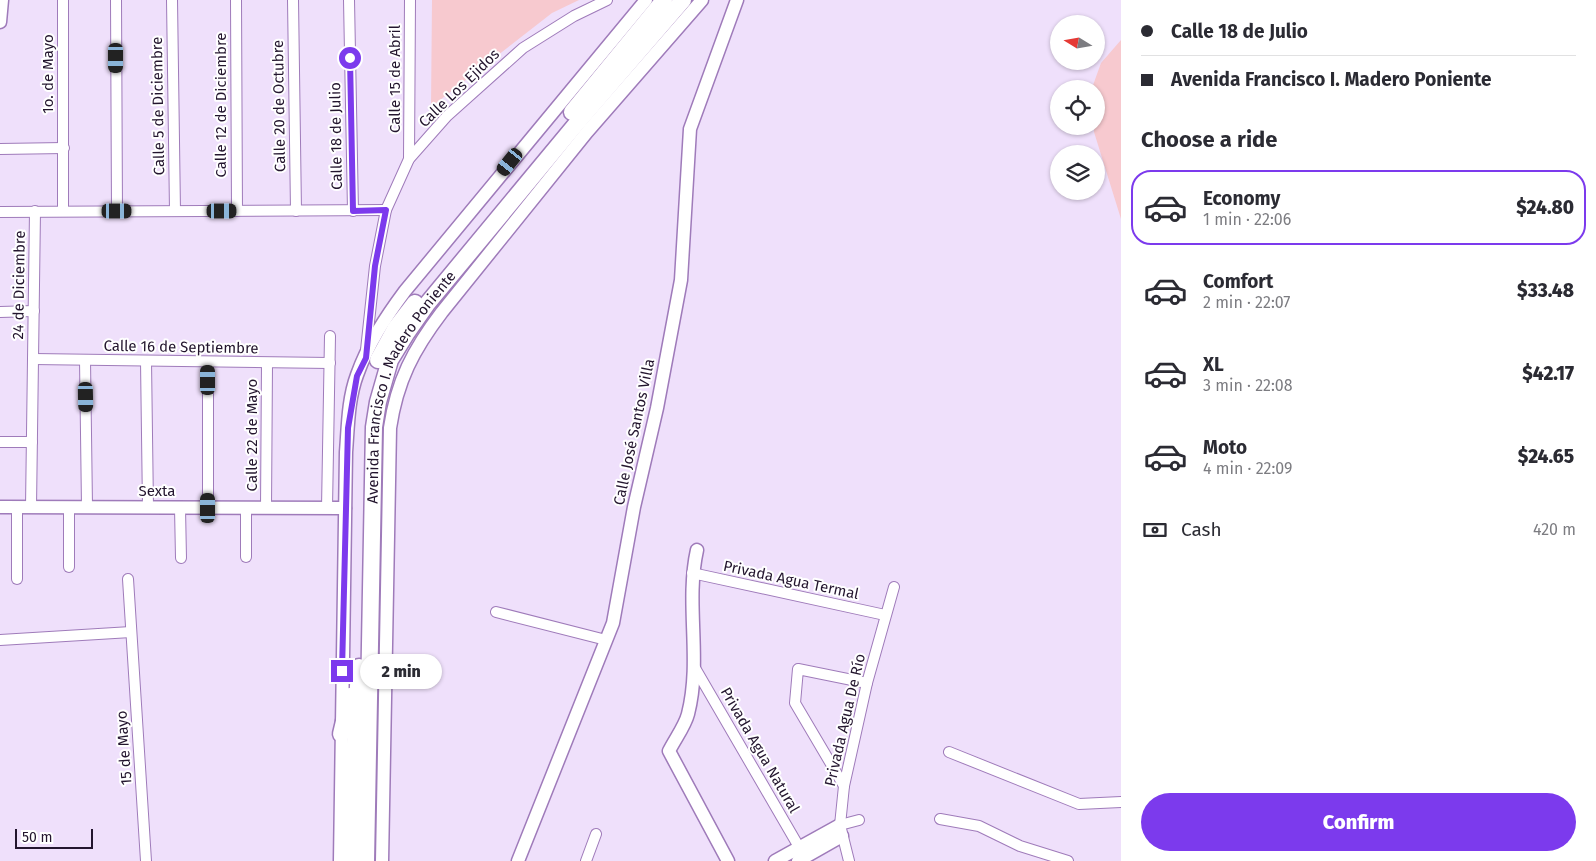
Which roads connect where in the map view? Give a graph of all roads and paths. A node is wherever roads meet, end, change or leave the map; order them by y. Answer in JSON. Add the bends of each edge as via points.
{"nodes":[{"id":1,"x":2,"y":0,"type":"edge"},
{"id":2,"x":63,"y":0,"type":"edge"},
{"id":3,"x":116,"y":0,"type":"edge"},
{"id":4,"x":172,"y":0,"type":"edge"},
{"id":5,"x":236,"y":0,"type":"edge"},
{"id":6,"x":293,"y":0,"type":"edge"},
{"id":7,"x":349,"y":0,"type":"edge"},
{"id":8,"x":410,"y":0,"type":"edge"},
{"id":9,"x":607,"y":0,"type":"edge"},
{"id":10,"x":646,"y":0,"type":"edge"},
{"id":11,"x":664,"y":0,"type":"edge"},
{"id":12,"x":683,"y":0,"type":"edge"},
{"id":13,"x":702,"y":0,"type":"edge"},
{"id":14,"x":737,"y":0,"type":"edge"},
{"id":15,"x":0,"y":22,"type":"edge"},
{"id":16,"x":0,"y":148,"type":"edge"},
{"id":17,"x":64,"y":148,"type":"junction"},
{"id":18,"x":409,"y":159,"type":"junction"},
{"id":19,"x":62,"y":210,"type":"junction"},
{"id":20,"x":386,"y":210,"type":"junction"},
{"id":21,"x":35,"y":211,"type":"junction"},
{"id":22,"x":117,"y":211,"type":"junction"},
{"id":23,"x":175,"y":211,"type":"junction"},
{"id":24,"x":236,"y":211,"type":"junction"},
{"id":25,"x":296,"y":211,"type":"junction"},
{"id":26,"x":353,"y":211,"type":"junction"},
{"id":27,"x":0,"y":212,"type":"edge"},
{"id":28,"x":34,"y":311,"type":"junction"},
{"id":29,"x":0,"y":312,"type":"edge"},
{"id":30,"x":330,"y":336,"type":"dead end"},
{"id":31,"x":366,"y":358,"type":"junction"},
{"id":32,"x":32,"y":359,"type":"junction"},
{"id":33,"x":85,"y":360,"type":"junction"},
{"id":34,"x":146,"y":361,"type":"junction"},
{"id":35,"x":208,"y":362,"type":"junction"},
{"id":36,"x":267,"y":363,"type":"junction"},
{"id":37,"x":330,"y":363,"type":"junction"},
{"id":38,"x":0,"y":442,"type":"edge"},
{"id":39,"x":32,"y":442,"type":"junction"},
{"id":40,"x":0,"y":507,"type":"edge"},
{"id":41,"x":16,"y":507,"type":"junction"},
{"id":42,"x":31,"y":507,"type":"junction"},
{"id":43,"x":69,"y":507,"type":"junction"},
{"id":44,"x":87,"y":507,"type":"junction"},
{"id":45,"x":148,"y":508,"type":"junction"},
{"id":46,"x":180,"y":508,"type":"junction"},
{"id":47,"x":208,"y":508,"type":"junction"},
{"id":48,"x":246,"y":508,"type":"junction"},
{"id":49,"x":266,"y":508,"type":"junction"},
{"id":50,"x":326,"y":508,"type":"junction"},
{"id":51,"x":345,"y":508,"type":"junction"},
{"id":52,"x":697,"y":550,"type":"dead end"},
{"id":53,"x":246,"y":557,"type":"dead end"},
{"id":54,"x":180,"y":558,"type":"dead end"},
{"id":55,"x":70,"y":566,"type":"dead end"},
{"id":56,"x":692,"y":573,"type":"junction"},
{"id":57,"x":17,"y":579,"type":"dead end"},
{"id":58,"x":128,"y":580,"type":"dead end"},
{"id":59,"x":894,"y":588,"type":"dead end"},
{"id":60,"x":496,"y":612,"type":"dead end"},
{"id":61,"x":885,"y":615,"type":"junction"},
{"id":62,"x":131,"y":632,"type":"junction"},
{"id":63,"x":0,"y":640,"type":"edge"},
{"id":64,"x":606,"y":640,"type":"junction"},
{"id":65,"x":695,"y":668,"type":"junction"},
{"id":66,"x":358,"y":673,"type":"junction"},
{"id":67,"x":867,"y":683,"type":"junction"},
{"id":68,"x":342,"y":734,"type":"junction"},
{"id":69,"x":950,"y":752,"type":"dead end"},
{"id":70,"x":844,"y":786,"type":"junction"},
{"id":71,"x":347,"y":792,"type":"junction"},
{"id":72,"x":1121,"y":802,"type":"edge"},
{"id":73,"x":940,"y":819,"type":"dead end"},
{"id":74,"x":859,"y":820,"type":"dead end"},
{"id":75,"x":841,"y":831,"type":"junction"},
{"id":76,"x":596,"y":834,"type":"dead end"},
{"id":77,"x":799,"y":847,"type":"junction"},
{"id":78,"x":146,"y":861,"type":"edge"},
{"id":79,"x":340,"y":861,"type":"edge"},
{"id":80,"x":352,"y":861,"type":"edge"},
{"id":81,"x":366,"y":861,"type":"edge"},
{"id":82,"x":382,"y":861,"type":"edge"},
{"id":83,"x":518,"y":861,"type":"edge"},
{"id":84,"x":586,"y":861,"type":"edge"},
{"id":85,"x":728,"y":861,"type":"edge"},
{"id":86,"x":775,"y":861,"type":"edge"},
{"id":87,"x":798,"y":861,"type":"edge"},
{"id":88,"x":849,"y":861,"type":"edge"},
{"id":89,"x":1068,"y":861,"type":"edge"}],
"edges":[{"from":1,"to":15,"type":"street"},
{"from":2,"to":17,"type":"street","name":"1o. de Mayo"},
{"from":3,"to":22,"type":"street"},
{"from":4,"to":23,"type":"street","name":"Calle 5 de Diciembre"},
{"from":5,"to":24,"type":"street","name":"Calle 12 de Diciembre"},
{"from":6,"to":25,"type":"street","name":"Calle 20 de Octubre"},
{"from":7,"to":26,"type":"street","name":"Calle 18 de Julio"},
{"from":8,"to":18,"type":"street","name":"Calle 15 de Abril"},
{"from":9,"to":18,"type":"street","name":"Calle Los Ejidos","via":[[522,48],[447,116]]},
{"from":10,"to":31,"type":"street","name":"Avenida Francisco I. Madero Poniente","via":[[405,291],[380,326]]},
{"from":11,"to":66,"type":"main road","name":"Avenida Francisco I. Madero Poniente","via":[[418,298],[379,358],[364,427]]},
{"from":12,"to":81,"type":"main road","name":"Avenida Francisco I. Madero Poniente","via":[[427,304],[390,360],[374,428]]},
{"from":13,"to":82,"type":"street","via":[[587,132],[442,312],[423,337],[399,384],[390,428]]},
{"from":14,"to":64,"type":"street","name":"Calle José Santos Villa","via":[[690,129],[681,280],[658,408]]},
{"from":16,"to":17,"type":"street"},
{"from":17,"to":19,"type":"street","name":"1o. de Mayo"},
{"from":18,"to":20,"type":"street","name":"Calle Los Ejidos"},
{"from":19,"to":21,"type":"street"},
{"from":19,"to":22,"type":"street"},
{"from":20,"to":26,"type":"street"},
{"from":20,"to":31,"type":"street","name":"Calle Los Ejidos","via":[[375,266]]},
{"from":21,"to":27,"type":"street"},
{"from":21,"to":28,"type":"street","name":"24 de Diciembre"},
{"from":22,"to":23,"type":"street"},
{"from":23,"to":24,"type":"street"},
{"from":24,"to":25,"type":"street"},
{"from":25,"to":26,"type":"street"},
{"from":28,"to":29,"type":"street"},
{"from":28,"to":32,"type":"street","name":"24 de Diciembre"},
{"from":30,"to":37,"type":"street"},
{"from":31,"to":51,"type":"street","name":"Avenida Francisco I. Madero Poniente","via":[[357,376],[351,401]]},
{"from":32,"to":33,"type":"street","name":"Calle 16 de Septiembre"},
{"from":32,"to":39,"type":"street","name":"24 de Diciembre"},
{"from":33,"to":34,"type":"street","name":"Calle 16 de Septiembre"},
{"from":33,"to":44,"type":"street"},
{"from":34,"to":35,"type":"street","name":"Calle 16 de Septiembre"},
{"from":34,"to":45,"type":"street"},
{"from":35,"to":36,"type":"street","name":"Calle 16 de Septiembre"},
{"from":35,"to":47,"type":"street"},
{"from":36,"to":37,"type":"street","name":"Calle 16 de Septiembre"},
{"from":36,"to":49,"type":"street","name":"Calle 22 de Mayo"},
{"from":37,"to":50,"type":"street"},
{"from":38,"to":39,"type":"street"},
{"from":39,"to":42,"type":"street","name":"24 de Diciembre"},
{"from":40,"to":41,"type":"street","name":"Sexta"},
{"from":41,"to":42,"type":"street","name":"Sexta"},
{"from":41,"to":57,"type":"street"},
{"from":42,"to":43,"type":"street","name":"Sexta"},
{"from":43,"to":44,"type":"street","name":"Sexta"},
{"from":43,"to":55,"type":"street"},
{"from":44,"to":45,"type":"street","name":"Sexta"},
{"from":45,"to":46,"type":"street","name":"Sexta"},
{"from":46,"to":47,"type":"street","name":"Sexta"},
{"from":46,"to":54,"type":"street"},
{"from":47,"to":48,"type":"street","name":"Sexta"},
{"from":48,"to":49,"type":"street","name":"Sexta"},
{"from":48,"to":53,"type":"street"},
{"from":49,"to":50,"type":"street","name":"Sexta"},
{"from":50,"to":51,"type":"street","name":"Sexta"},
{"from":51,"to":68,"type":"street","name":"Avenida Francisco I. Madero Poniente"},
{"from":52,"to":56,"type":"street"},
{"from":56,"to":61,"type":"street","name":"Privada Agua Termal"},
{"from":56,"to":65,"type":"street"},
{"from":58,"to":62,"type":"street","name":"15 de Mayo"},
{"from":59,"to":61,"type":"street","name":"Privada Agua De Río"},
{"from":60,"to":64,"type":"street"},
{"from":61,"to":67,"type":"street","name":"Privada Agua De Río"},
{"from":62,"to":63,"type":"street"},
{"from":62,"to":78,"type":"street","name":"15 de Mayo"},
{"from":64,"to":83,"type":"street","name":"Calle José Santos Villa"},
{"from":65,"to":77,"type":"street","name":"Privada Agua Natural"},
{"from":65,"to":85,"type":"street","via":[[688,715],[669,751]]},
{"from":66,"to":68,"type":"main road"},
{"from":66,"to":71,"type":"main road","name":"Avenida Francisco I. Madero Poniente"},
{"from":67,"to":70,"type":"street","name":"Privada Agua De Río"},
{"from":67,"to":70,"type":"street","via":[[798,669],[795,704]]},
{"from":68,"to":71,"type":"street","name":"Avenida Francisco I. Madero Poniente"},
{"from":69,"to":72,"type":"street","via":[[1080,804]]},
{"from":70,"to":75,"type":"street","name":"Privada Agua De Río"},
{"from":71,"to":79,"type":"street","name":"Avenida Francisco I. Madero Poniente"},
{"from":71,"to":80,"type":"main road","name":"Avenida Francisco I. Madero Poniente"},
{"from":73,"to":89,"type":"street","via":[[979,826],[1020,846]]},
{"from":74,"to":75,"type":"street"},
{"from":75,"to":77,"type":"street"},
{"from":75,"to":87,"type":"street"},
{"from":75,"to":88,"type":"street","name":"Privada Agua De Río"},
{"from":76,"to":84,"type":"street"},
{"from":77,"to":86,"type":"street"}]}
